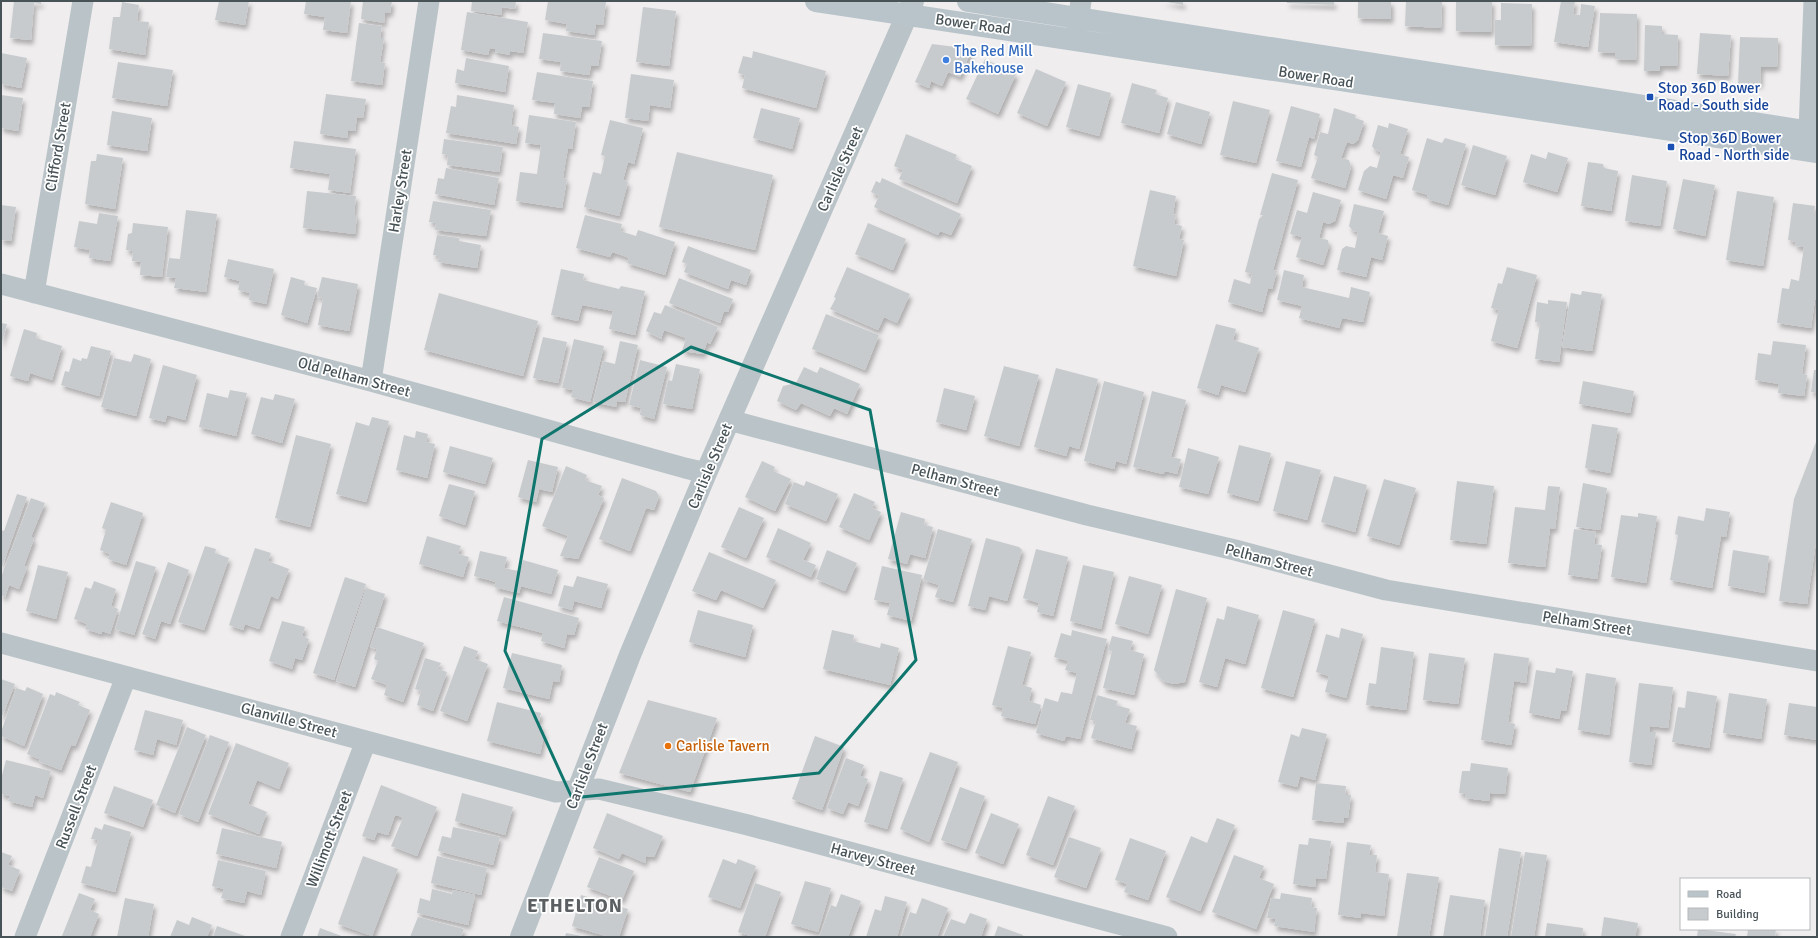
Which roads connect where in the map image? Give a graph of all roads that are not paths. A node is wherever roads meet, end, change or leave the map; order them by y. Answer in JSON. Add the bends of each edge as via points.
{"nodes":[{"id":1,"x":83,"y":1,"type":"edge"},
{"id":2,"x":429,"y":1,"type":"edge"},
{"id":3,"x":816,"y":1,"type":"edge"},
{"id":4,"x":968,"y":1,"type":"edge"},
{"id":5,"x":1814,"y":1,"type":"edge"},
{"id":6,"x":910,"y":8,"type":"edge"},
{"id":7,"x":1080,"y":9,"type":"edge"},
{"id":8,"x":1076,"y":40,"type":"junction"},
{"id":9,"x":1812,"y":142,"type":"edge"},
{"id":10,"x":1,"y":284,"type":"edge"},
{"id":11,"x":34,"y":293,"type":"junction"},
{"id":12,"x":371,"y":381,"type":"junction"},
{"id":13,"x":730,"y":420,"type":"junction"},
{"id":14,"x":706,"y":473,"type":"junction"},
{"id":15,"x":1,"y":643,"type":"edge"},
{"id":16,"x":1817,"y":661,"type":"edge"},
{"id":17,"x":126,"y":676,"type":"junction"},
{"id":18,"x":366,"y":741,"type":"junction"},
{"id":19,"x":577,"y":791,"type":"junction"},
{"id":20,"x":1142,"y":934,"type":"edge"},
{"id":21,"x":25,"y":937,"type":"edge"},
{"id":22,"x":291,"y":937,"type":"edge"},
{"id":23,"x":522,"y":937,"type":"edge"},
{"id":24,"x":1167,"y":937,"type":"edge"}],
"edges":[{"from":1,"to":11,"type":"street","name":"Clifford Street"},
{"from":2,"to":12,"type":"street","name":"Harley Street"},
{"from":3,"to":6,"type":"main road","name":"Bower Road"},
{"from":4,"to":7,"type":"main road","name":"Bower Road"},
{"from":5,"to":9,"type":"street"},
{"from":6,"to":8,"type":"main road","name":"Bower Road"},
{"from":6,"to":13,"type":"street","name":"Carlisle Street"},
{"from":7,"to":8,"type":"street"},
{"from":7,"to":9,"type":"main road","name":"Bower Road"},
{"from":8,"to":9,"type":"main road","name":"Bower Road"},
{"from":10,"to":11,"type":"street","name":"Old Pelham Street"},
{"from":11,"to":12,"type":"street","name":"Old Pelham Street"},
{"from":12,"to":14,"type":"street","name":"Old Pelham Street"},
{"from":13,"to":14,"type":"street","name":"Carlisle Street"},
{"from":13,"to":16,"type":"street","name":"Pelham Street","via":[[1088,515],[1386,590]]},
{"from":14,"to":19,"type":"street","name":"Carlisle Street","via":[[630,655]]},
{"from":15,"to":17,"type":"street","name":"Glanville Street"},
{"from":17,"to":18,"type":"street","name":"Glanville Street"},
{"from":17,"to":21,"type":"street","name":"Russell Street"},
{"from":18,"to":19,"type":"street","name":"Glanville Street","via":[[556,792]]},
{"from":18,"to":22,"type":"street","name":"Willimott Street"},
{"from":19,"to":20,"type":"street","name":"Harvey Street","via":[[599,789],[748,825]]},
{"from":19,"to":23,"type":"street","name":"Carlisle Street"},
{"from":20,"to":24,"type":"street","name":"Harvey Street"}]}
